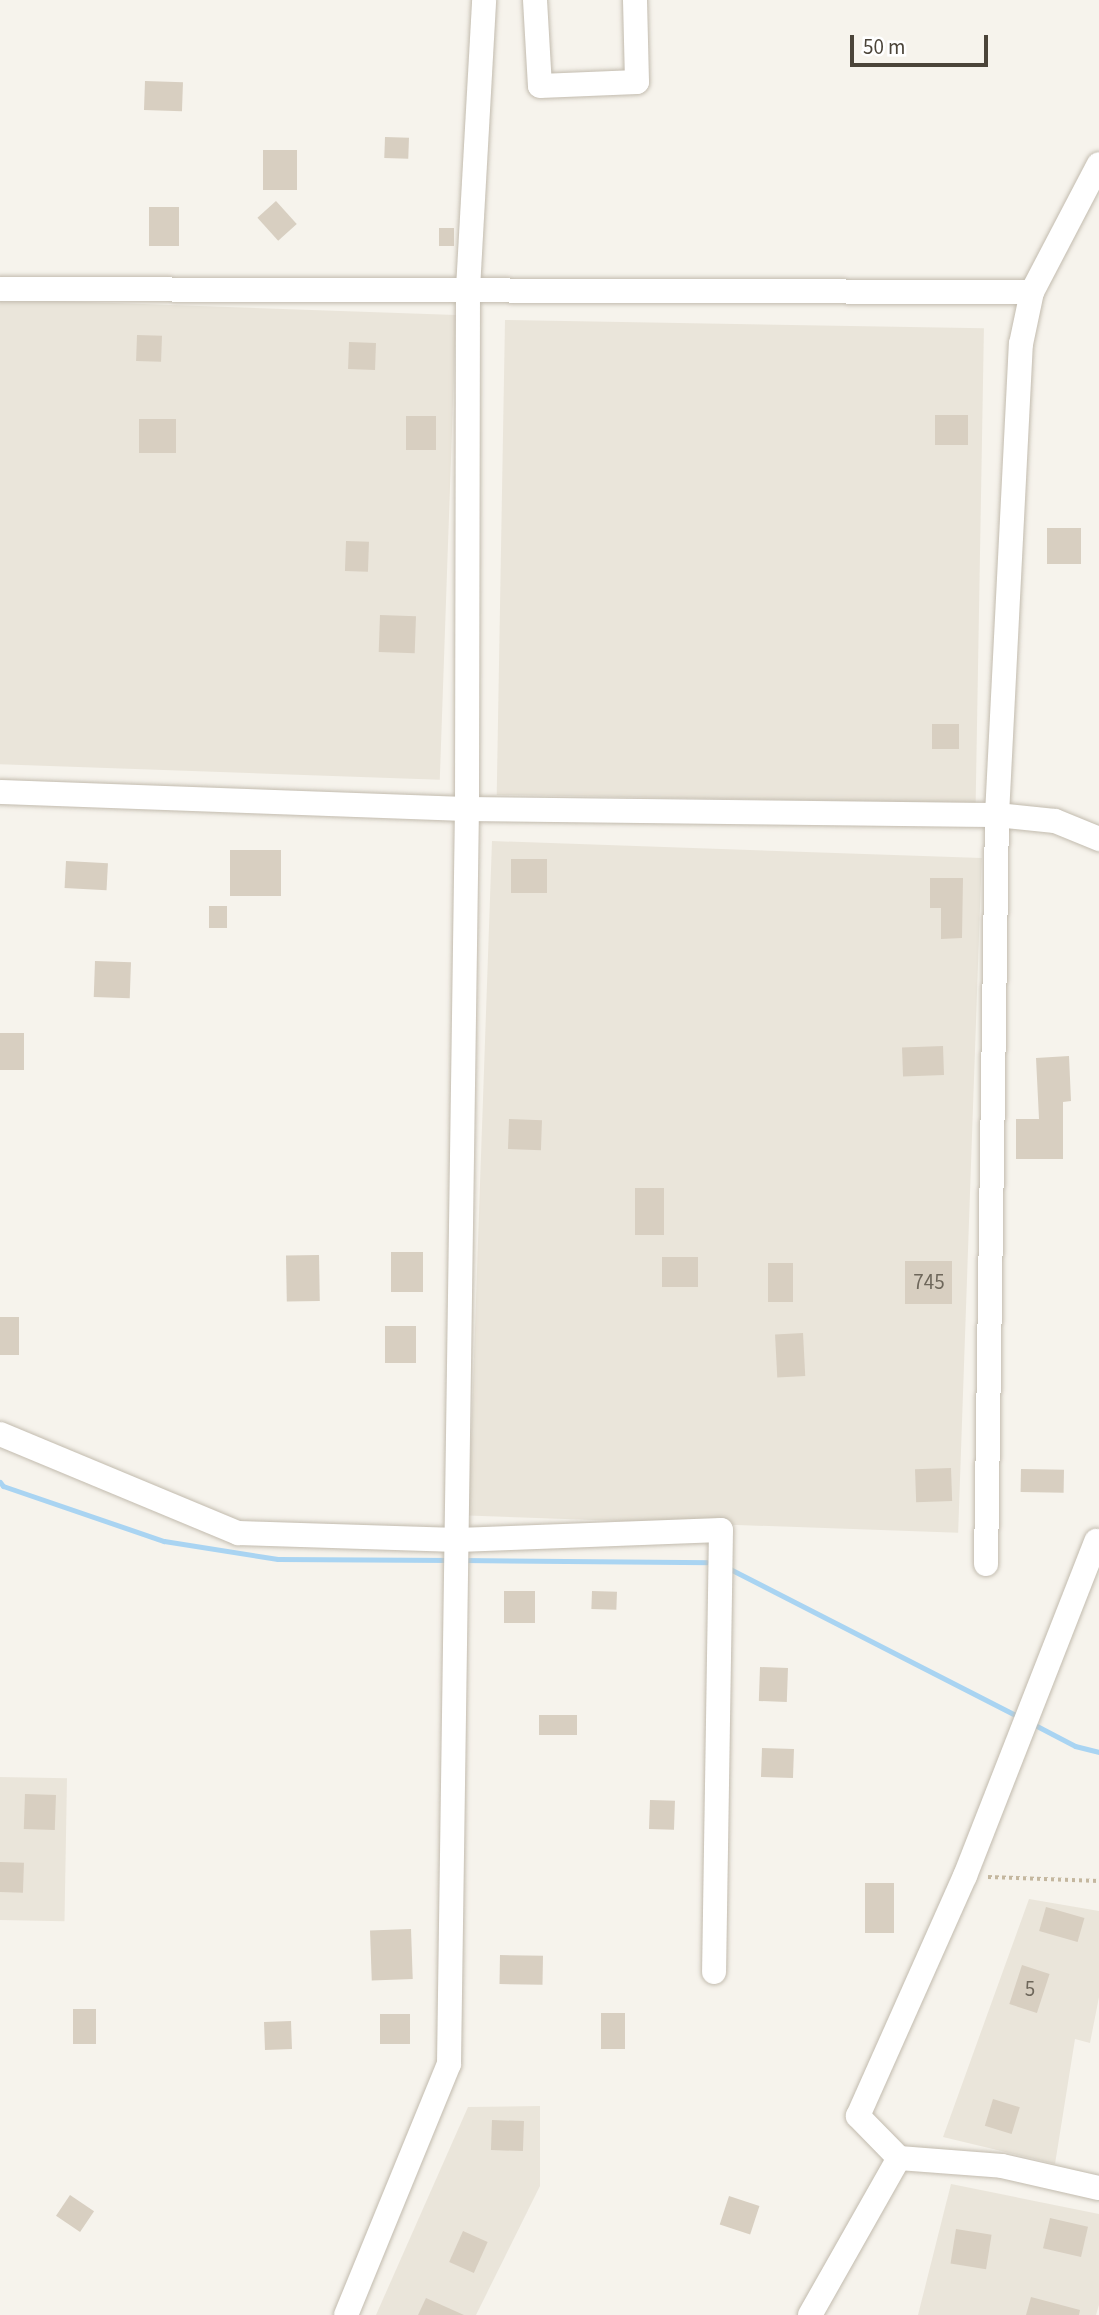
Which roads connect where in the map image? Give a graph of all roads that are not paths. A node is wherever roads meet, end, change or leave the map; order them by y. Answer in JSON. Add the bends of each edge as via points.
{"nodes":[{"id":1,"x":484,"y":0,"type":"edge"},
{"id":2,"x":535,"y":0,"type":"edge"},
{"id":3,"x":635,"y":0,"type":"edge"},
{"id":4,"x":1099,"y":164,"type":"edge"},
{"id":5,"x":0,"y":289,"type":"edge"},
{"id":6,"x":468,"y":289,"type":"junction"},
{"id":7,"x":1032,"y":292,"type":"junction"},
{"id":8,"x":0,"y":792,"type":"edge"},
{"id":9,"x":467,"y":809,"type":"junction"},
{"id":10,"x":997,"y":815,"type":"junction"},
{"id":11,"x":1099,"y":839,"type":"edge"},
{"id":12,"x":0,"y":1434,"type":"edge"},
{"id":13,"x":458,"y":1540,"type":"junction"},
{"id":14,"x":1096,"y":1541,"type":"dead end"},
{"id":15,"x":986,"y":1564,"type":"dead end"},
{"id":16,"x":714,"y":1972,"type":"dead end"},
{"id":17,"x":899,"y":2158,"type":"junction"},
{"id":18,"x":1099,"y":2188,"type":"edge"},
{"id":19,"x":346,"y":2315,"type":"edge"},
{"id":20,"x":810,"y":2315,"type":"edge"}],
"edges":[{"from":1,"to":6,"type":"street"},
{"from":2,"to":3,"type":"street","via":[[540,86],[638,82]]},
{"from":4,"to":7,"type":"street"},
{"from":5,"to":6,"type":"street"},
{"from":6,"to":7,"type":"street"},
{"from":6,"to":9,"type":"street"},
{"from":7,"to":10,"type":"street","via":[[1021,344]]},
{"from":8,"to":9,"type":"street"},
{"from":9,"to":10,"type":"street"},
{"from":9,"to":13,"type":"street"},
{"from":10,"to":11,"type":"street","via":[[1055,821]]},
{"from":10,"to":15,"type":"street"},
{"from":12,"to":13,"type":"street","via":[[238,1534]]},
{"from":13,"to":16,"type":"street","via":[[721,1530]]},
{"from":13,"to":19,"type":"street","via":[[449,2064]]},
{"from":14,"to":17,"type":"street","via":[[965,1876],[858,2116]]},
{"from":17,"to":18,"type":"street","via":[[1002,2166]]},
{"from":17,"to":20,"type":"street"}]}
